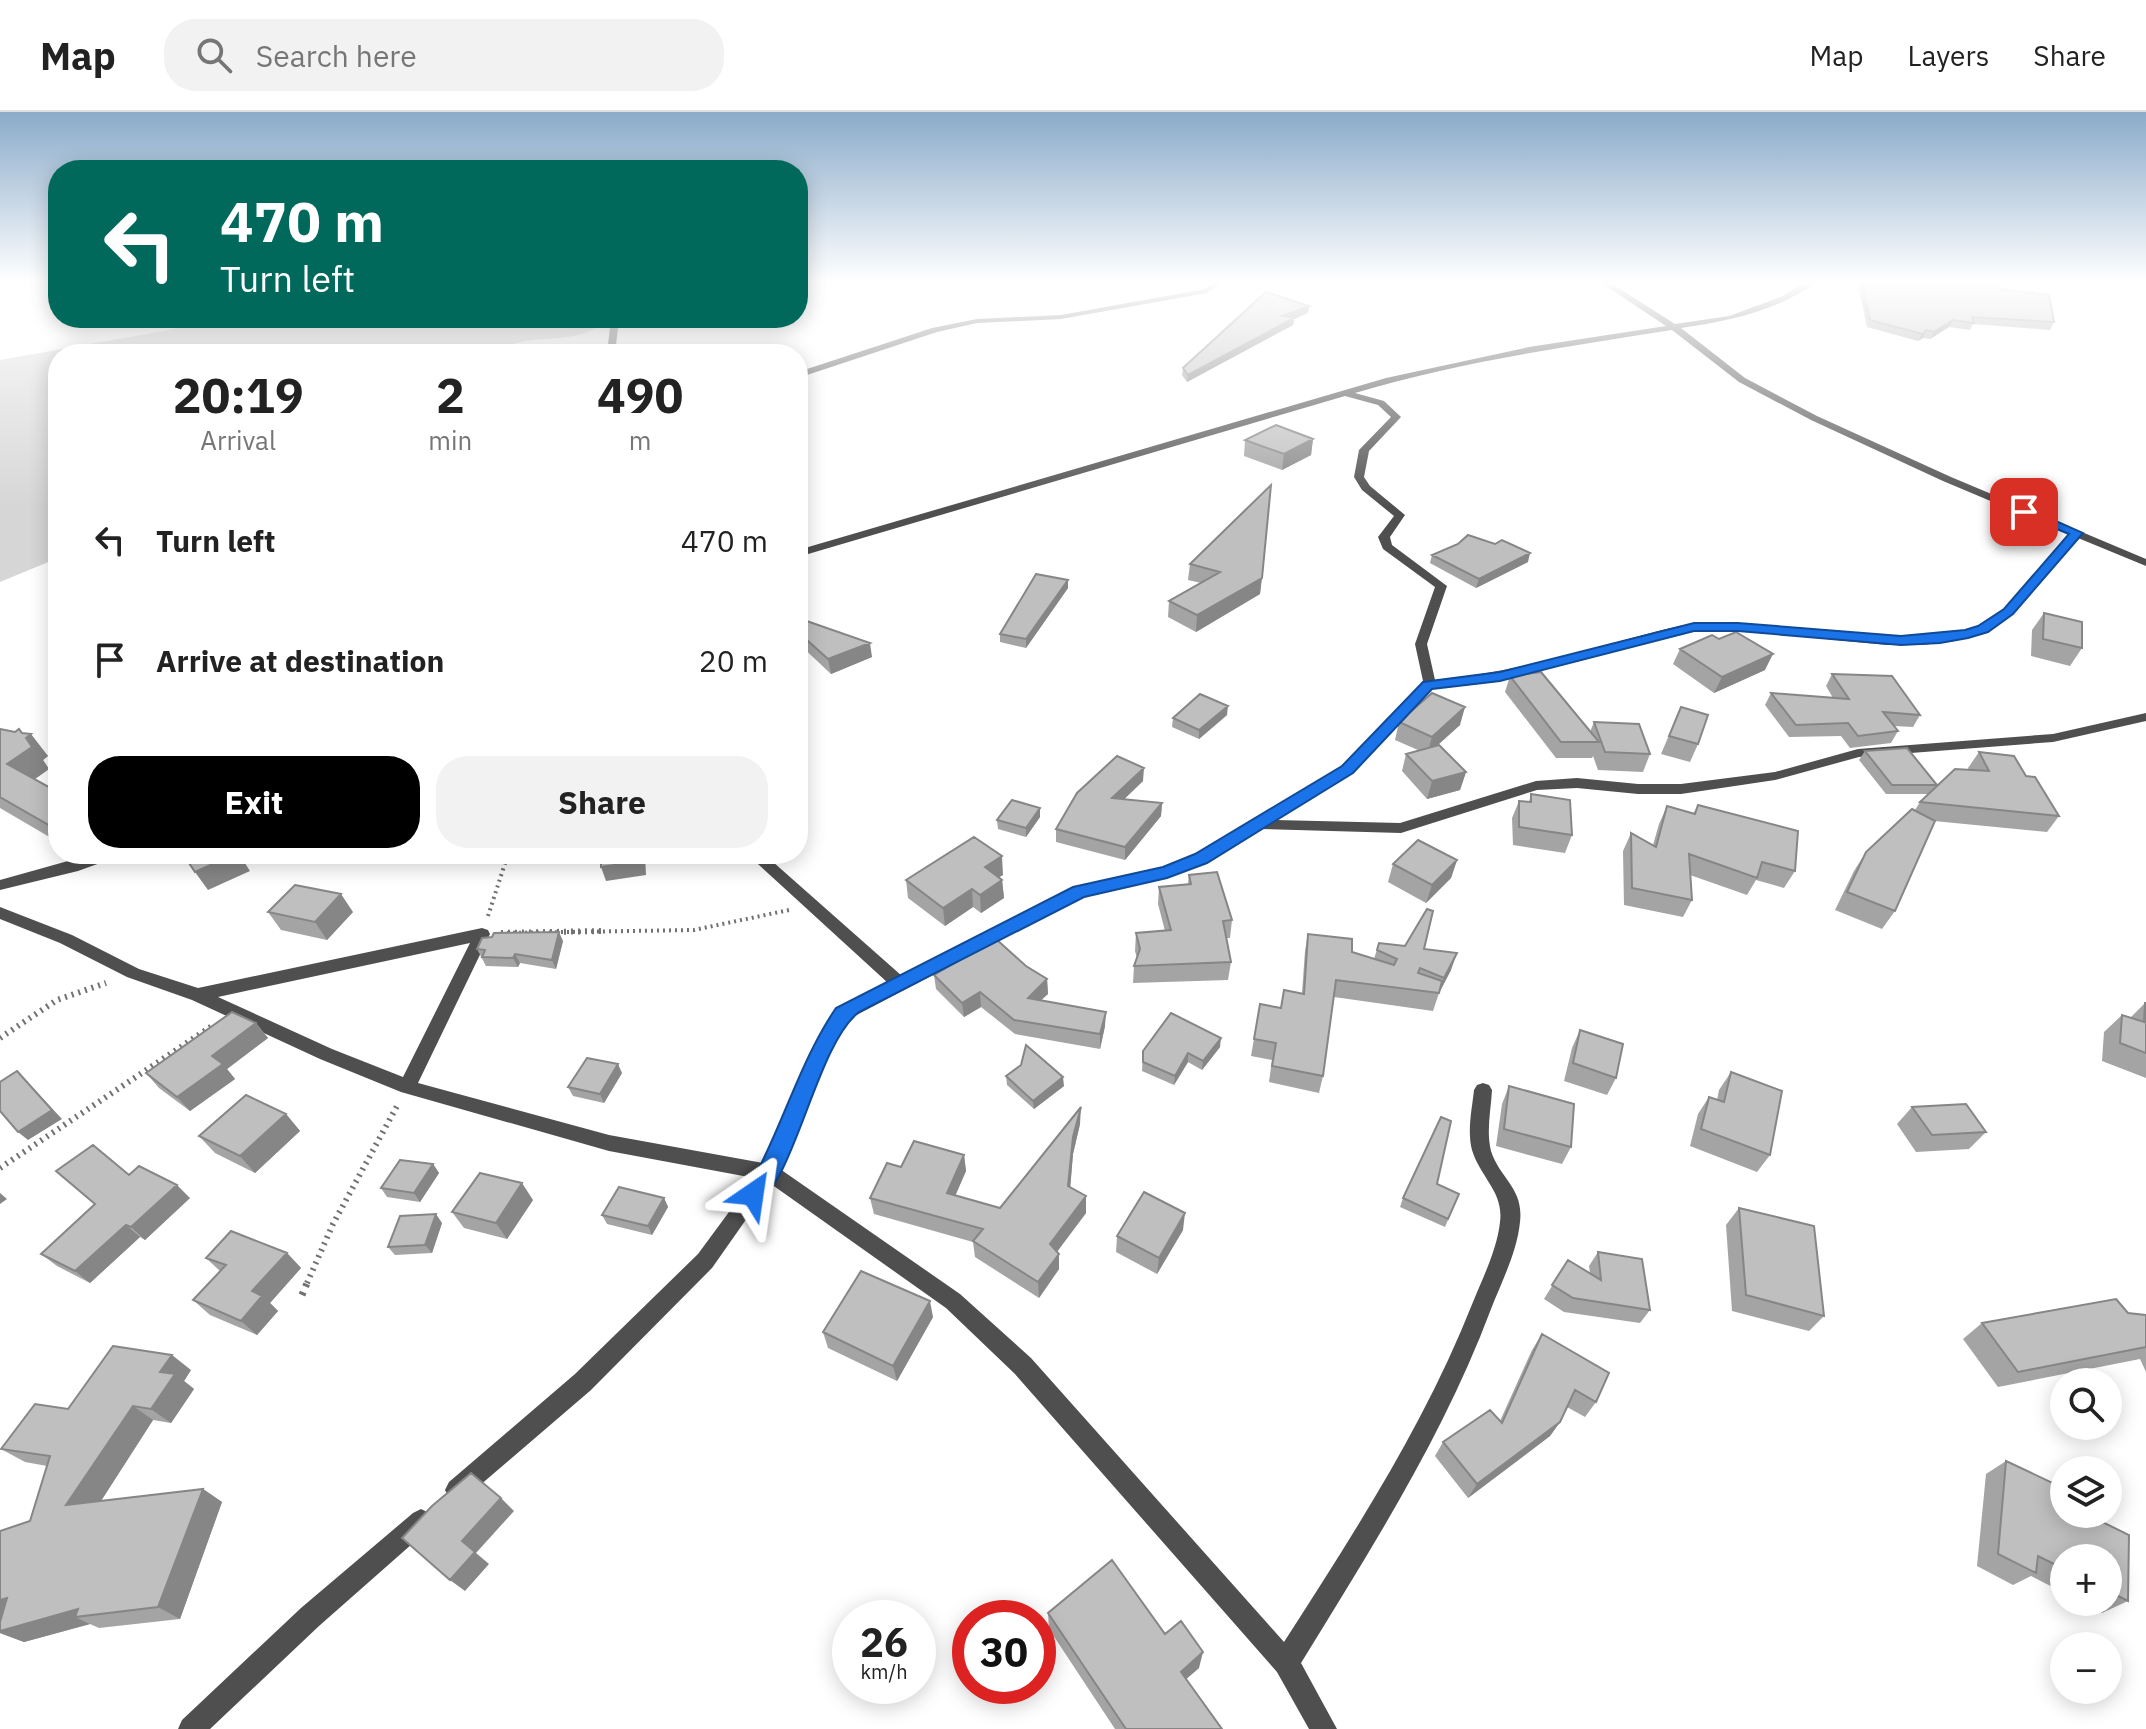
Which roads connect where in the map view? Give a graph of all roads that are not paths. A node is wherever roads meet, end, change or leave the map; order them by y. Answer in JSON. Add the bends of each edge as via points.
{"nodes":[{"id":1,"x":861,"y":355,"type":"edge"},
{"id":2,"x":1498,"y":355,"type":"edge"},
{"id":3,"x":1711,"y":355,"type":"edge"},
{"id":4,"x":808,"y":372,"type":"edge"},
{"id":5,"x":1345,"y":393,"type":"junction"},
{"id":6,"x":2076,"y":533,"type":"junction"},
{"id":7,"x":808,"y":551,"type":"edge"},
{"id":8,"x":2146,"y":563,"type":"edge"},
{"id":9,"x":1428,"y":685,"type":"junction"},
{"id":10,"x":2146,"y":717,"type":"edge"},
{"id":11,"x":1260,"y":824,"type":"junction"},
{"id":12,"x":81,"y":864,"type":"edge"},
{"id":13,"x":766,"y":864,"type":"edge"},
{"id":14,"x":0,"y":885,"type":"edge"},
{"id":15,"x":0,"y":913,"type":"edge"},
{"id":16,"x":899,"y":983,"type":"junction"},
{"id":17,"x":198,"y":995,"type":"junction"},
{"id":18,"x":407,"y":1087,"type":"junction"},
{"id":19,"x":1483,"y":1090,"type":"dead end"},
{"id":20,"x":769,"y":1172,"type":"junction"},
{"id":21,"x":1286,"y":1663,"type":"junction"},
{"id":22,"x":191,"y":1729,"type":"edge"},
{"id":23,"x":1324,"y":1729,"type":"edge"}],
"edges":[{"from":1,"to":4,"type":"street"},
{"from":2,"to":5,"type":"street"},
{"from":3,"to":6,"type":"street","via":[[1752,386],[1814,418]]},
{"from":5,"to":7,"type":"street"},
{"from":5,"to":9,"type":"street","via":[[1381,403],[1396,417],[1364,450],[1359,477],[1400,515],[1384,537],[1387,547],[1441,586],[1421,644]]},
{"from":6,"to":8,"type":"street"},
{"from":6,"to":9,"type":"street","via":[[2008,611],[1968,633],[1901,641],[1694,627],[1500,677]]},
{"from":9,"to":11,"type":"street","via":[[1347,770]]},
{"from":10,"to":11,"type":"street","via":[[2044,739],[1858,753],[1775,776],[1681,789],[1536,786],[1401,828]]},
{"from":11,"to":16,"type":"street","via":[[1184,867],[1079,891]]},
{"from":12,"to":14,"type":"street"},
{"from":13,"to":16,"type":"street"},
{"from":15,"to":17,"type":"street","via":[[133,973]]},
{"from":16,"to":20,"type":"street","via":[[852,1007],[835,1024]]},
{"from":17,"to":18,"type":"street"},
{"from":17,"to":18,"type":"street","via":[[482,934]]},
{"from":18,"to":20,"type":"street","via":[[609,1143]]},
{"from":19,"to":21,"type":"street","via":[[1481,1149],[1508,1191],[1511,1208],[1503,1251],[1459,1368],[1402,1477]]},
{"from":20,"to":21,"type":"street","via":[[988,1331]]},
{"from":20,"to":22,"type":"street","via":[[705,1261],[606,1360],[310,1617]]},
{"from":21,"to":23,"type":"street"}]}
